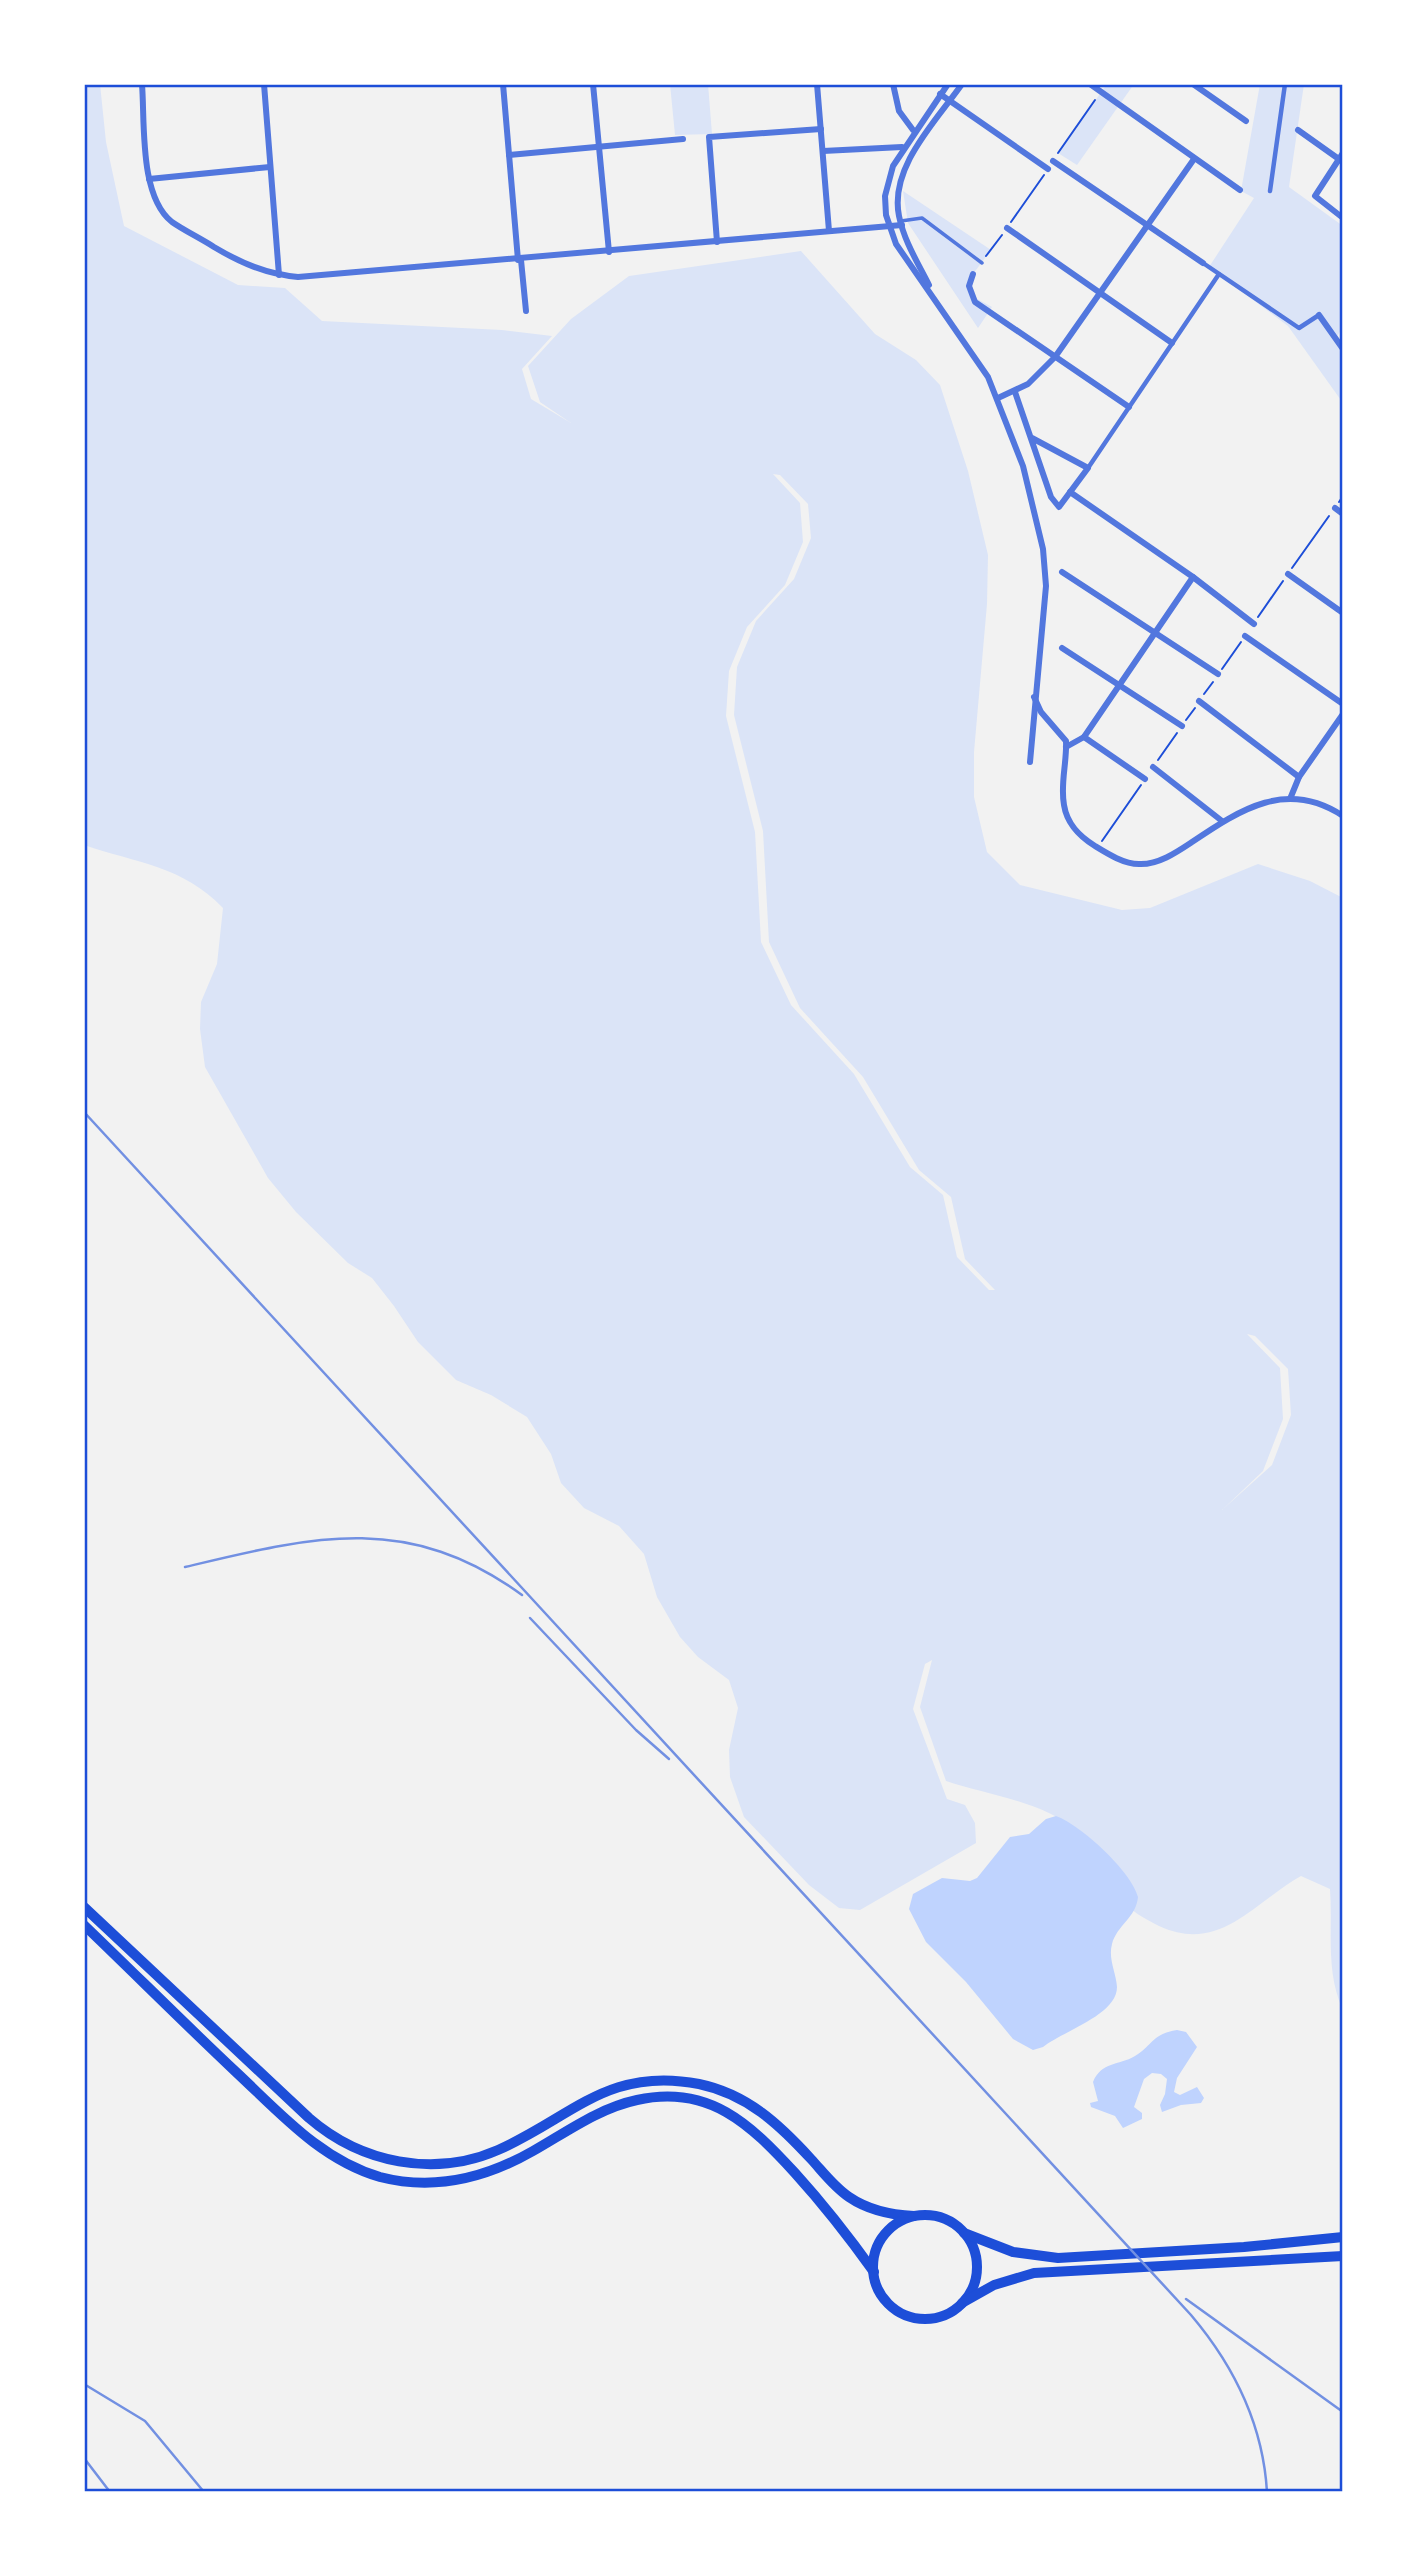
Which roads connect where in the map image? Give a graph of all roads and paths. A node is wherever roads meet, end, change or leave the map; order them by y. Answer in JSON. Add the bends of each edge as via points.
{"nodes":[{"id":1,"x":142,"y":84,"type":"edge"},
{"id":2,"x":153,"y":84,"type":"edge"},
{"id":3,"x":264,"y":84,"type":"edge"},
{"id":4,"x":503,"y":84,"type":"edge"},
{"id":5,"x":593,"y":84,"type":"edge"},
{"id":6,"x":817,"y":84,"type":"edge"},
{"id":7,"x":892,"y":84,"type":"edge"},
{"id":8,"x":947,"y":84,"type":"edge"},
{"id":9,"x":962,"y":84,"type":"edge"},
{"id":10,"x":1090,"y":84,"type":"edge"},
{"id":11,"x":1193,"y":84,"type":"edge"},
{"id":12,"x":1285,"y":84,"type":"edge"},
{"id":13,"x":1100,"y":92,"type":"junction"},
{"id":14,"x":940,"y":94,"type":"junction"},
{"id":15,"x":950,"y":101,"type":"junction"},
{"id":16,"x":1246,"y":121,"type":"dead end"},
{"id":17,"x":821,"y":130,"type":"junction"},
{"id":18,"x":913,"y":130,"type":"junction"},
{"id":19,"x":1298,"y":130,"type":"dead end"},
{"id":20,"x":683,"y":139,"type":"dead end"},
{"id":21,"x":599,"y":147,"type":"junction"},
{"id":22,"x":902,"y":147,"type":"junction"},
{"id":23,"x":823,"y":151,"type":"junction"},
{"id":24,"x":509,"y":155,"type":"junction"},
{"id":25,"x":1342,"y":158,"type":"edge"},
{"id":26,"x":1195,"y":159,"type":"junction"},
{"id":27,"x":1053,"y":161,"type":"joint"},
{"id":28,"x":270,"y":167,"type":"junction"},
{"id":29,"x":1048,"y":169,"type":"joint"},
{"id":30,"x":149,"y":178,"type":"junction"},
{"id":31,"x":1240,"y":190,"type":"dead end"},
{"id":32,"x":1270,"y":191,"type":"dead end"},
{"id":33,"x":1343,"y":218,"type":"edge"},
{"id":34,"x":901,"y":223,"type":"junction"},
{"id":35,"x":1149,"y":225,"type":"junction"},
{"id":36,"x":887,"y":226,"type":"junction"},
{"id":37,"x":1007,"y":228,"type":"junction"},
{"id":38,"x":829,"y":231,"type":"junction"},
{"id":39,"x":717,"y":242,"type":"junction"},
{"id":40,"x":609,"y":252,"type":"junction"},
{"id":41,"x":519,"y":260,"type":"junction"},
{"id":42,"x":982,"y":263,"type":"joint"},
{"id":43,"x":1203,"y":263,"type":"joint"},
{"id":44,"x":974,"y":274,"type":"dead end"},
{"id":45,"x":1219,"y":274,"type":"junction"},
{"id":46,"x":279,"y":275,"type":"junction"},
{"id":47,"x":1100,"y":293,"type":"junction"},
{"id":48,"x":939,"y":302,"type":"junction"},
{"id":49,"x":526,"y":311,"type":"dead end"},
{"id":50,"x":1319,"y":315,"type":"joint"},
{"id":51,"x":1172,"y":343,"type":"junction"},
{"id":52,"x":1343,"y":349,"type":"edge"},
{"id":53,"x":1055,"y":357,"type":"junction"},
{"id":54,"x":1015,"y":392,"type":"junction"},
{"id":55,"x":998,"y":398,"type":"junction"},
{"id":56,"x":1129,"y":407,"type":"junction"},
{"id":57,"x":1032,"y":438,"type":"junction"},
{"id":58,"x":1088,"y":468,"type":"junction"},
{"id":59,"x":1070,"y":492,"type":"junction"},
{"id":60,"x":1335,"y":508,"type":"dead end"},
{"id":61,"x":1343,"y":514,"type":"edge"},
{"id":62,"x":1062,"y":572,"type":"dead end"},
{"id":63,"x":1288,"y":575,"type":"dead end"},
{"id":64,"x":1193,"y":577,"type":"junction"},
{"id":65,"x":1343,"y":613,"type":"edge"},
{"id":66,"x":1254,"y":624,"type":"dead end"},
{"id":67,"x":1156,"y":633,"type":"junction"},
{"id":68,"x":1245,"y":636,"type":"dead end"},
{"id":69,"x":1062,"y":648,"type":"dead end"},
{"id":70,"x":1219,"y":674,"type":"dead end"},
{"id":71,"x":1119,"y":687,"type":"junction"},
{"id":72,"x":1033,"y":696,"type":"junction"},
{"id":73,"x":1199,"y":701,"type":"dead end"},
{"id":74,"x":1343,"y":705,"type":"edge"},
{"id":75,"x":1343,"y":714,"type":"edge"},
{"id":76,"x":1182,"y":726,"type":"dead end"},
{"id":77,"x":1084,"y":737,"type":"junction"},
{"id":78,"x":1066,"y":747,"type":"junction"},
{"id":79,"x":1030,"y":762,"type":"dead end"},
{"id":80,"x":1153,"y":768,"type":"dead end"},
{"id":81,"x":1299,"y":777,"type":"junction"},
{"id":82,"x":1144,"y":779,"type":"dead end"},
{"id":83,"x":1290,"y":799,"type":"junction"},
{"id":84,"x":1343,"y":816,"type":"edge"},
{"id":85,"x":1222,"y":821,"type":"junction"},
{"id":86,"x":84,"y":1907,"type":"edge"},
{"id":87,"x":84,"y":1925,"type":"edge"},
{"id":88,"x":914,"y":2216,"type":"junction"},
{"id":89,"x":964,"y":2233,"type":"junction"},
{"id":90,"x":1343,"y":2237,"type":"edge"},
{"id":91,"x":1343,"y":2256,"type":"edge"},
{"id":92,"x":874,"y":2272,"type":"junction"},
{"id":93,"x":962,"y":2303,"type":"junction"}],
"edges":[{"from":1,"to":2,"type":"street"},
{"from":1,"to":30,"type":"street"},
{"from":3,"to":28,"type":"street"},
{"from":4,"to":24,"type":"street"},
{"from":5,"to":21,"type":"street"},
{"from":6,"to":17,"type":"street"},
{"from":7,"to":18,"type":"street","via":[[899,111]]},
{"from":8,"to":14,"type":"street"},
{"from":9,"to":15,"type":"street"},
{"from":10,"to":13,"type":"street"},
{"from":11,"to":16,"type":"street"},
{"from":12,"to":32,"type":"street"},
{"from":13,"to":26,"type":"street"},
{"from":13,"to":27,"type":"path"},
{"from":14,"to":15,"type":"street"},
{"from":14,"to":18,"type":"street"},
{"from":15,"to":29,"type":"street"},
{"from":15,"to":34,"type":"street","via":[[906,166],[898,199]]},
{"from":17,"to":23,"type":"street"},
{"from":17,"to":39,"type":"street","via":[[709,137]]},
{"from":18,"to":22,"type":"street"},
{"from":19,"to":25,"type":"street"},
{"from":20,"to":21,"type":"street"},
{"from":21,"to":24,"type":"street"},
{"from":21,"to":40,"type":"street"},
{"from":22,"to":23,"type":"street"},
{"from":22,"to":36,"type":"street","via":[[887,187]]},
{"from":23,"to":38,"type":"street"},
{"from":24,"to":41,"type":"street"},
{"from":25,"to":33,"type":"street","via":[[1315,196]]},
{"from":26,"to":31,"type":"street"},
{"from":26,"to":35,"type":"street"},
{"from":27,"to":35,"type":"street"},
{"from":28,"to":30,"type":"street"},
{"from":28,"to":46,"type":"street"},
{"from":29,"to":37,"type":"path"},
{"from":30,"to":46,"type":"street","via":[[158,205],[172,222],[244,264]]},
{"from":34,"to":36,"type":"street"},
{"from":34,"to":42,"type":"lane","via":[[922,218]]},
{"from":34,"to":48,"type":"street"},
{"from":35,"to":43,"type":"street"},
{"from":35,"to":47,"type":"street"},
{"from":36,"to":38,"type":"street"},
{"from":36,"to":48,"type":"street"},
{"from":37,"to":42,"type":"path"},
{"from":37,"to":47,"type":"street"},
{"from":38,"to":39,"type":"street"},
{"from":39,"to":40,"type":"street"},
{"from":40,"to":41,"type":"street"},
{"from":41,"to":46,"type":"street"},
{"from":41,"to":49,"type":"street"},
{"from":43,"to":45,"type":"street"},
{"from":44,"to":53,"type":"street","via":[[969,286],[975,302]]},
{"from":45,"to":50,"type":"street","via":[[1299,328]]},
{"from":45,"to":51,"type":"street"},
{"from":47,"to":51,"type":"street"},
{"from":47,"to":53,"type":"street"},
{"from":48,"to":55,"type":"street"},
{"from":50,"to":52,"type":"street"},
{"from":51,"to":56,"type":"street"},
{"from":53,"to":54,"type":"street"},
{"from":53,"to":56,"type":"street"},
{"from":54,"to":55,"type":"street"},
{"from":54,"to":57,"type":"street"},
{"from":55,"to":72,"type":"street","via":[[1023,467],[1045,571],[1044,630]]},
{"from":56,"to":58,"type":"street"},
{"from":57,"to":58,"type":"street"},
{"from":57,"to":59,"type":"street","via":[[1059,507]]},
{"from":58,"to":59,"type":"street"},
{"from":59,"to":64,"type":"street"},
{"from":60,"to":61,"type":"street"},
{"from":62,"to":67,"type":"street"},
{"from":63,"to":65,"type":"street"},
{"from":64,"to":66,"type":"street"},
{"from":64,"to":67,"type":"street"},
{"from":67,"to":70,"type":"street"},
{"from":67,"to":71,"type":"street"},
{"from":68,"to":74,"type":"street"},
{"from":69,"to":71,"type":"street"},
{"from":71,"to":76,"type":"street"},
{"from":71,"to":77,"type":"street"},
{"from":72,"to":78,"type":"street","via":[[1064,737]]},
{"from":72,"to":79,"type":"street"},
{"from":73,"to":81,"type":"street"},
{"from":75,"to":81,"type":"street"},
{"from":77,"to":78,"type":"street"},
{"from":77,"to":82,"type":"street"},
{"from":78,"to":85,"type":"street","via":[[1063,787],[1068,818],[1084,839],[1121,860],[1137,864],[1168,857]]},
{"from":80,"to":85,"type":"street"},
{"from":81,"to":83,"type":"street"},
{"from":83,"to":84,"type":"street","via":[[1321,804]]},
{"from":83,"to":85,"type":"street","via":[[1261,803]]},
{"from":86,"to":88,"type":"main road","via":[[309,2118],[366,2153],[415,2164],[462,2162],[499,2150],[605,2091],[646,2081],[687,2082],[726,2092],[762,2111],[855,2201]]},
{"from":87,"to":92,"type":"main road","via":[[307,2139],[354,2168],[412,2183],[456,2181],[515,2161],[622,2104],[662,2096],[698,2100],[730,2113],[757,2133],[839,2222]]},
{"from":88,"to":89,"type":"main road","via":[[945,2219]]},
{"from":88,"to":92,"type":"main road","via":[[884,2237]]},
{"from":89,"to":90,"type":"main road","via":[[1013,2252],[1058,2258],[1244,2248]]},
{"from":89,"to":93,"type":"main road","via":[[975,2251],[977,2272]]},
{"from":91,"to":93,"type":"main road","via":[[1034,2273],[994,2285]]},
{"from":92,"to":93,"type":"main road","via":[[885,2299],[909,2316],[938,2318]]}]}
